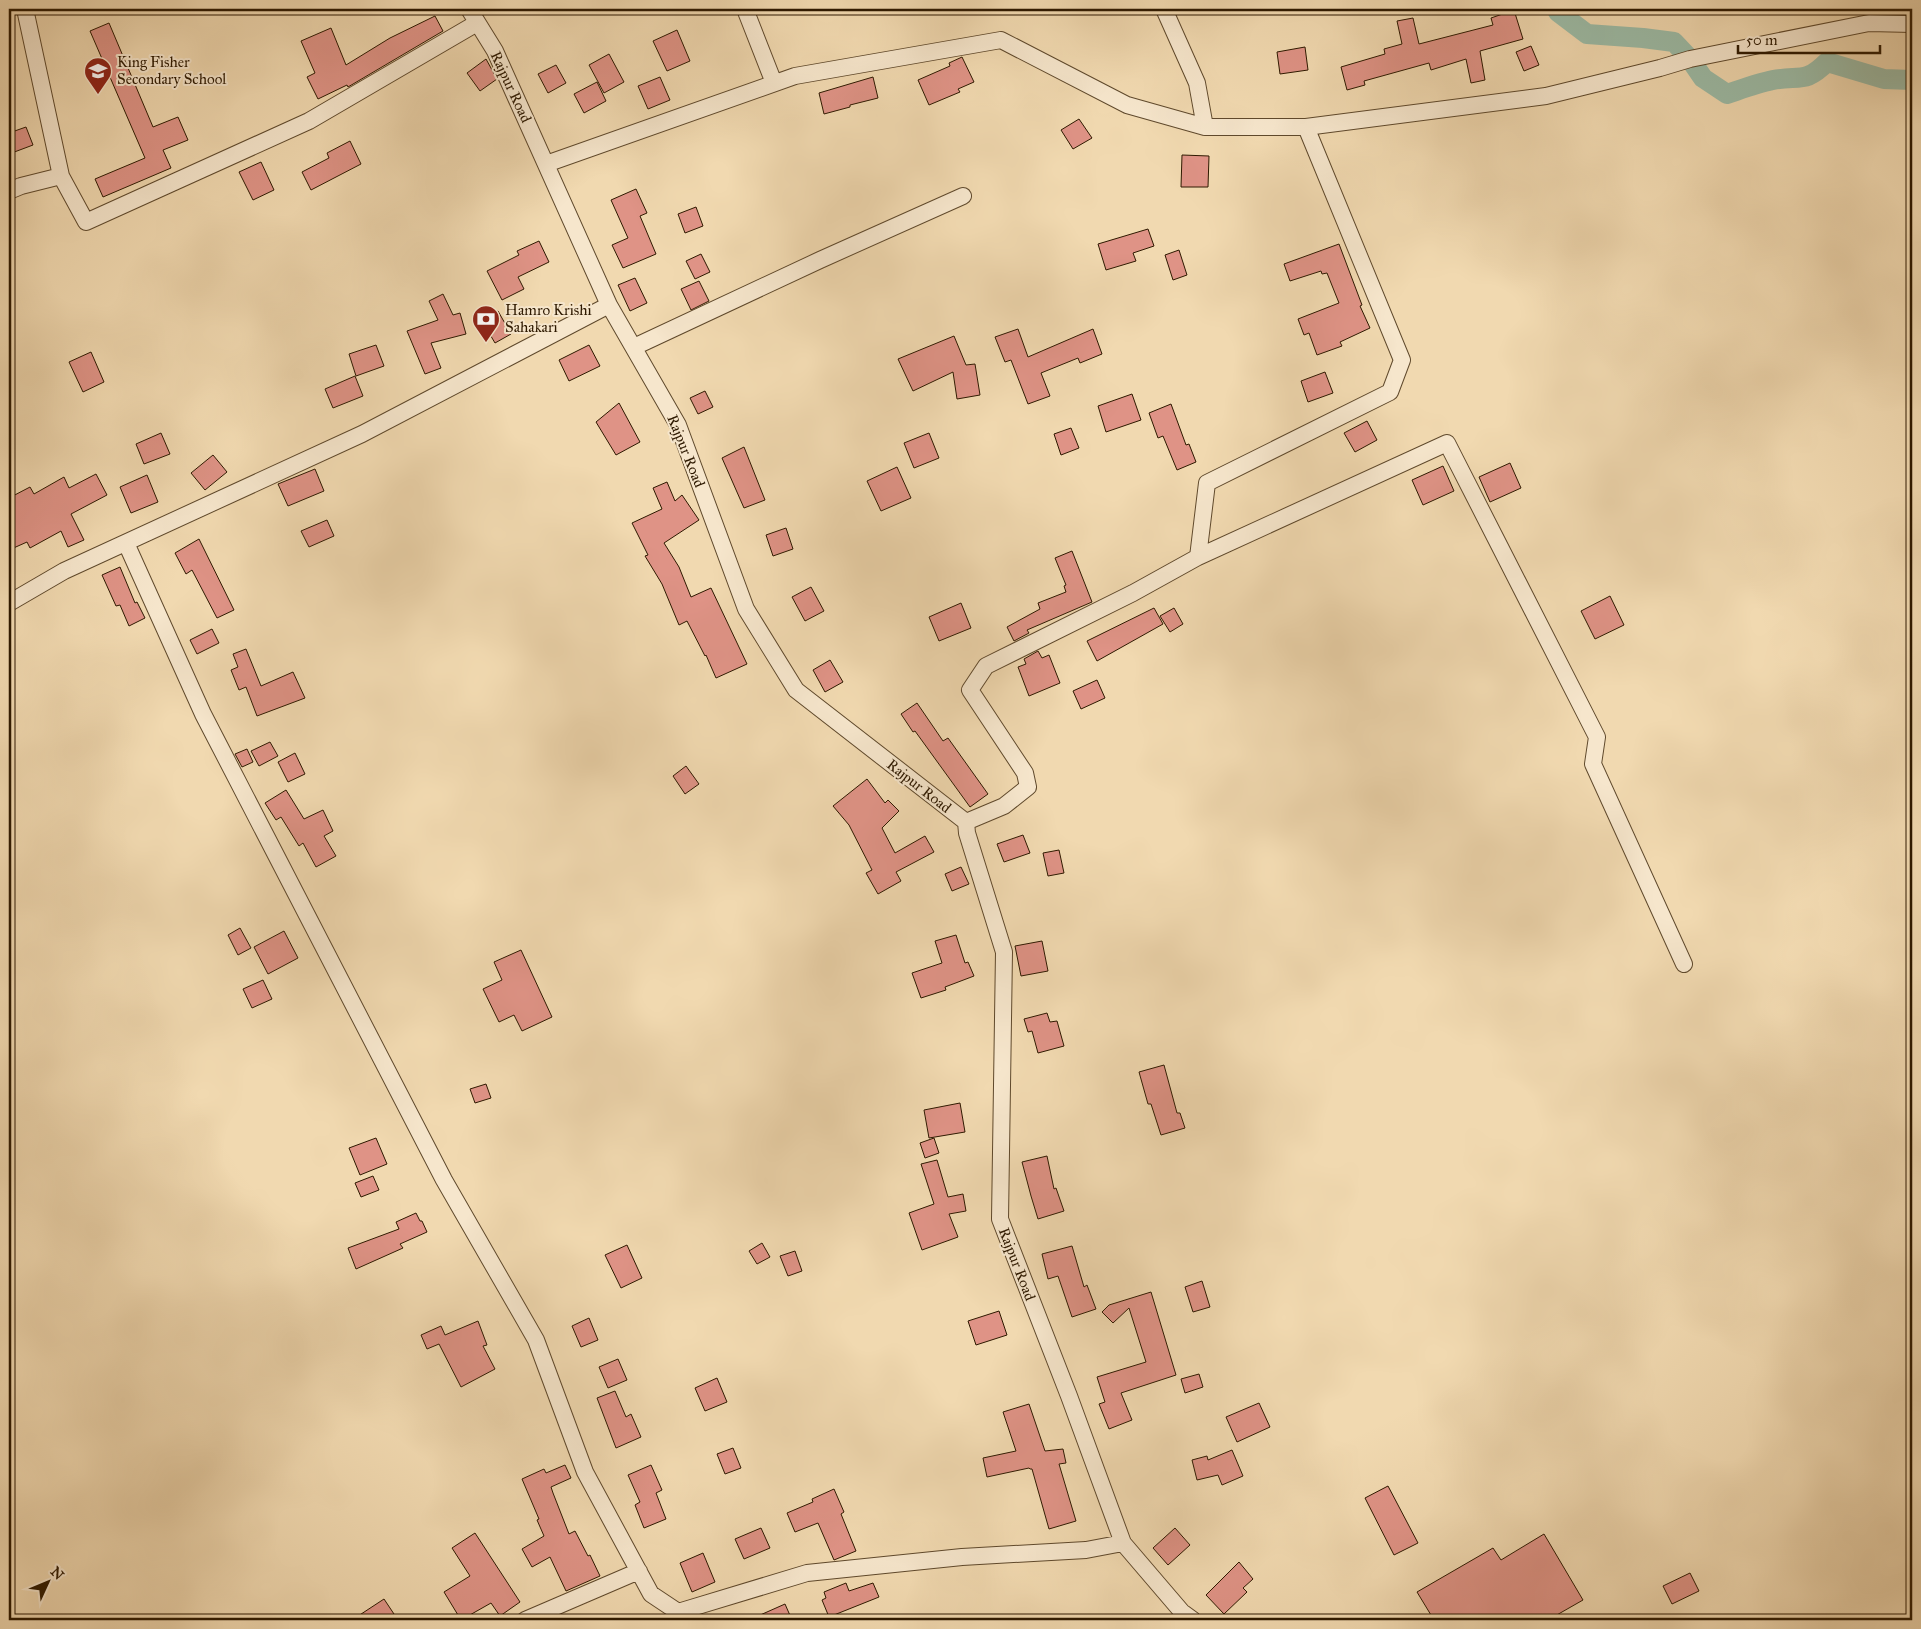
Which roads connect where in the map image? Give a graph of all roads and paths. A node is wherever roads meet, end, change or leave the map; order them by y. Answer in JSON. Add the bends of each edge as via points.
{"nodes":[{"id":1,"x":25,"y":9,"type":"edge"},
{"id":2,"x":745,"y":9,"type":"edge"},
{"id":3,"x":1164,"y":9,"type":"edge"},
{"id":4,"x":473,"y":16,"type":"edge"},
{"id":5,"x":1912,"y":24,"type":"edge"},
{"id":6,"x":774,"y":83,"type":"junction"},
{"id":7,"x":1205,"y":127,"type":"junction"},
{"id":8,"x":1306,"y":127,"type":"junction"},
{"id":9,"x":546,"y":164,"type":"junction"},
{"id":10,"x":61,"y":176,"type":"junction"},
{"id":11,"x":9,"y":191,"type":"edge"},
{"id":12,"x":963,"y":196,"type":"dead end"},
{"id":13,"x":610,"y":305,"type":"junction"},
{"id":14,"x":634,"y":347,"type":"junction"},
{"id":15,"x":126,"y":542,"type":"junction"},
{"id":16,"x":1198,"y":557,"type":"junction"},
{"id":17,"x":9,"y":603,"type":"edge"},
{"id":18,"x":966,"y":822,"type":"junction"},
{"id":19,"x":1684,"y":964,"type":"dead end"},
{"id":20,"x":1122,"y":1543,"type":"junction"},
{"id":21,"x":638,"y":1571,"type":"junction"},
{"id":22,"x":525,"y":1620,"type":"edge"},
{"id":23,"x":1193,"y":1620,"type":"edge"}],
"edges":[{"from":1,"to":10,"type":"street"},
{"from":2,"to":6,"type":"street"},
{"from":3,"to":7,"type":"street","via":[[1197,83]]},
{"from":4,"to":9,"type":"street","name":"Rajpur Road","via":[[495,51]]},
{"from":4,"to":10,"type":"street","via":[[309,121],[86,222]]},
{"from":5,"to":8,"type":"street","via":[[1869,23],[1690,59],[1546,96]]},
{"from":6,"to":7,"type":"street","via":[[795,76],[1000,40],[1127,105]]},
{"from":6,"to":9,"type":"street"},
{"from":7,"to":8,"type":"street"},
{"from":8,"to":16,"type":"street","via":[[1402,360],[1390,392],[1207,483]]},
{"from":9,"to":13,"type":"street","name":"Rajpur Road"},
{"from":10,"to":11,"type":"street"},
{"from":12,"to":14,"type":"street"},
{"from":13,"to":14,"type":"street","name":"Rajpur Road"},
{"from":13,"to":15,"type":"street","via":[[362,434]]},
{"from":14,"to":18,"type":"street","name":"Rajpur Road","via":[[678,425],[746,609],[796,690]]},
{"from":15,"to":17,"type":"street","via":[[64,571]]},
{"from":15,"to":21,"type":"street","via":[[203,714],[444,1180],[536,1340],[585,1472]]},
{"from":16,"to":18,"type":"street","via":[[986,666],[970,690],[1025,773],[1028,787],[1004,806]]},
{"from":16,"to":19,"type":"street","via":[[1447,443],[1597,737],[1593,764]]},
{"from":18,"to":20,"type":"street","name":"Rajpur Road","via":[[1004,952],[1000,1219]]},
{"from":20,"to":21,"type":"street","via":[[1086,1550],[962,1557],[807,1573],[678,1612],[651,1594]]},
{"from":20,"to":23,"type":"street","name":"Rajpur Road","via":[[1182,1612]]},
{"from":21,"to":22,"type":"street"}]}
